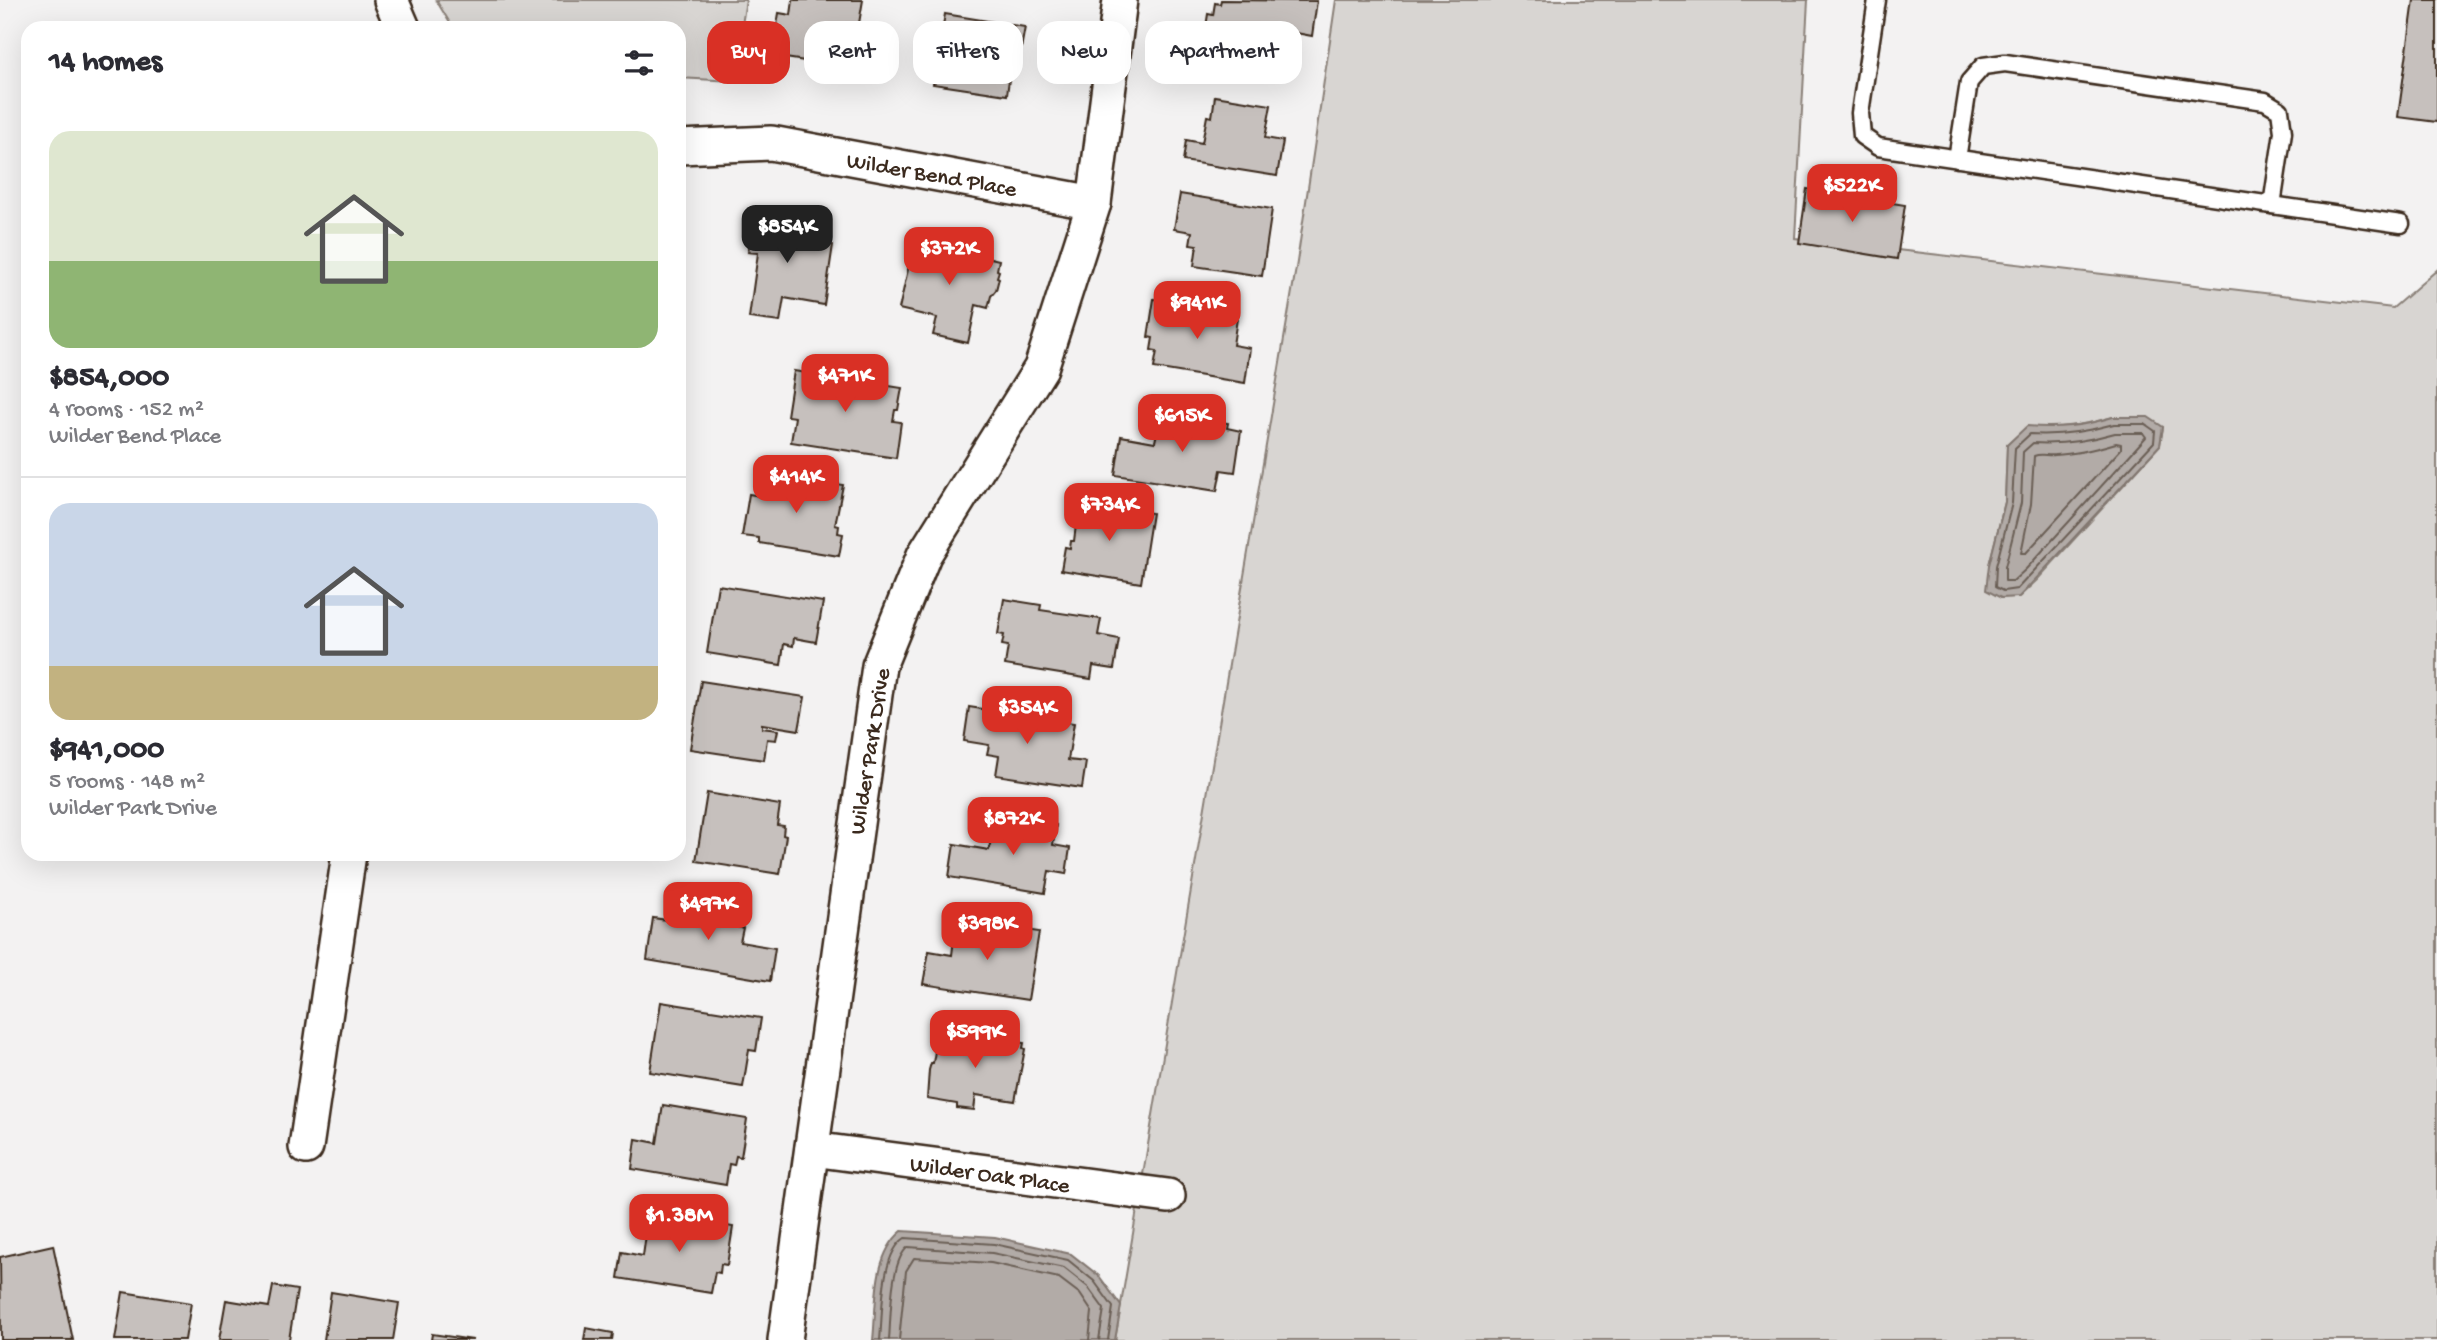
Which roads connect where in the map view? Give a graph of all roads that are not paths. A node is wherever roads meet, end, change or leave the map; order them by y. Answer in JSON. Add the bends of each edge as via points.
{"nodes":[{"id":1,"x":391,"y":0,"type":"edge"},
{"id":2,"x":1120,"y":0,"type":"edge"},
{"id":3,"x":1877,"y":0,"type":"edge"},
{"id":4,"x":400,"y":21,"type":"edge"},
{"id":5,"x":686,"y":147,"type":"edge"},
{"id":6,"x":1957,"y":159,"type":"junction"},
{"id":7,"x":1094,"y":203,"type":"junction"},
{"id":8,"x":2272,"y":205,"type":"junction"},
{"id":9,"x":2401,"y":224,"type":"dead end"},
{"id":10,"x":348,"y":861,"type":"edge"},
{"id":11,"x":306,"y":1147,"type":"dead end"},
{"id":12,"x":812,"y":1149,"type":"junction"},
{"id":13,"x":1168,"y":1196,"type":"dead end"},
{"id":14,"x":785,"y":1340,"type":"edge"}],
"edges":[{"from":1,"to":4,"type":"street"},
{"from":2,"to":7,"type":"street","name":"Wilder Park Drive"},
{"from":3,"to":6,"type":"lane","via":[[1860,113],[1862,136],[1878,147]]},
{"from":5,"to":7,"type":"street","name":"Wilder Bend Place","via":[[771,143]]},
{"from":6,"to":8,"type":"lane"},
{"from":6,"to":8,"type":"lane","via":[[1969,82],[1983,66],[2005,63],[2265,101],[2280,110],[2283,132]]},
{"from":7,"to":12,"type":"street","name":"Wilder Park Drive","via":[[1041,368],[924,555],[879,666]]},
{"from":8,"to":9,"type":"lane"},
{"from":10,"to":11,"type":"street"},
{"from":12,"to":13,"type":"street","name":"Wilder Oak Place"},
{"from":12,"to":14,"type":"street","name":"Wilder Park Drive"}]}
